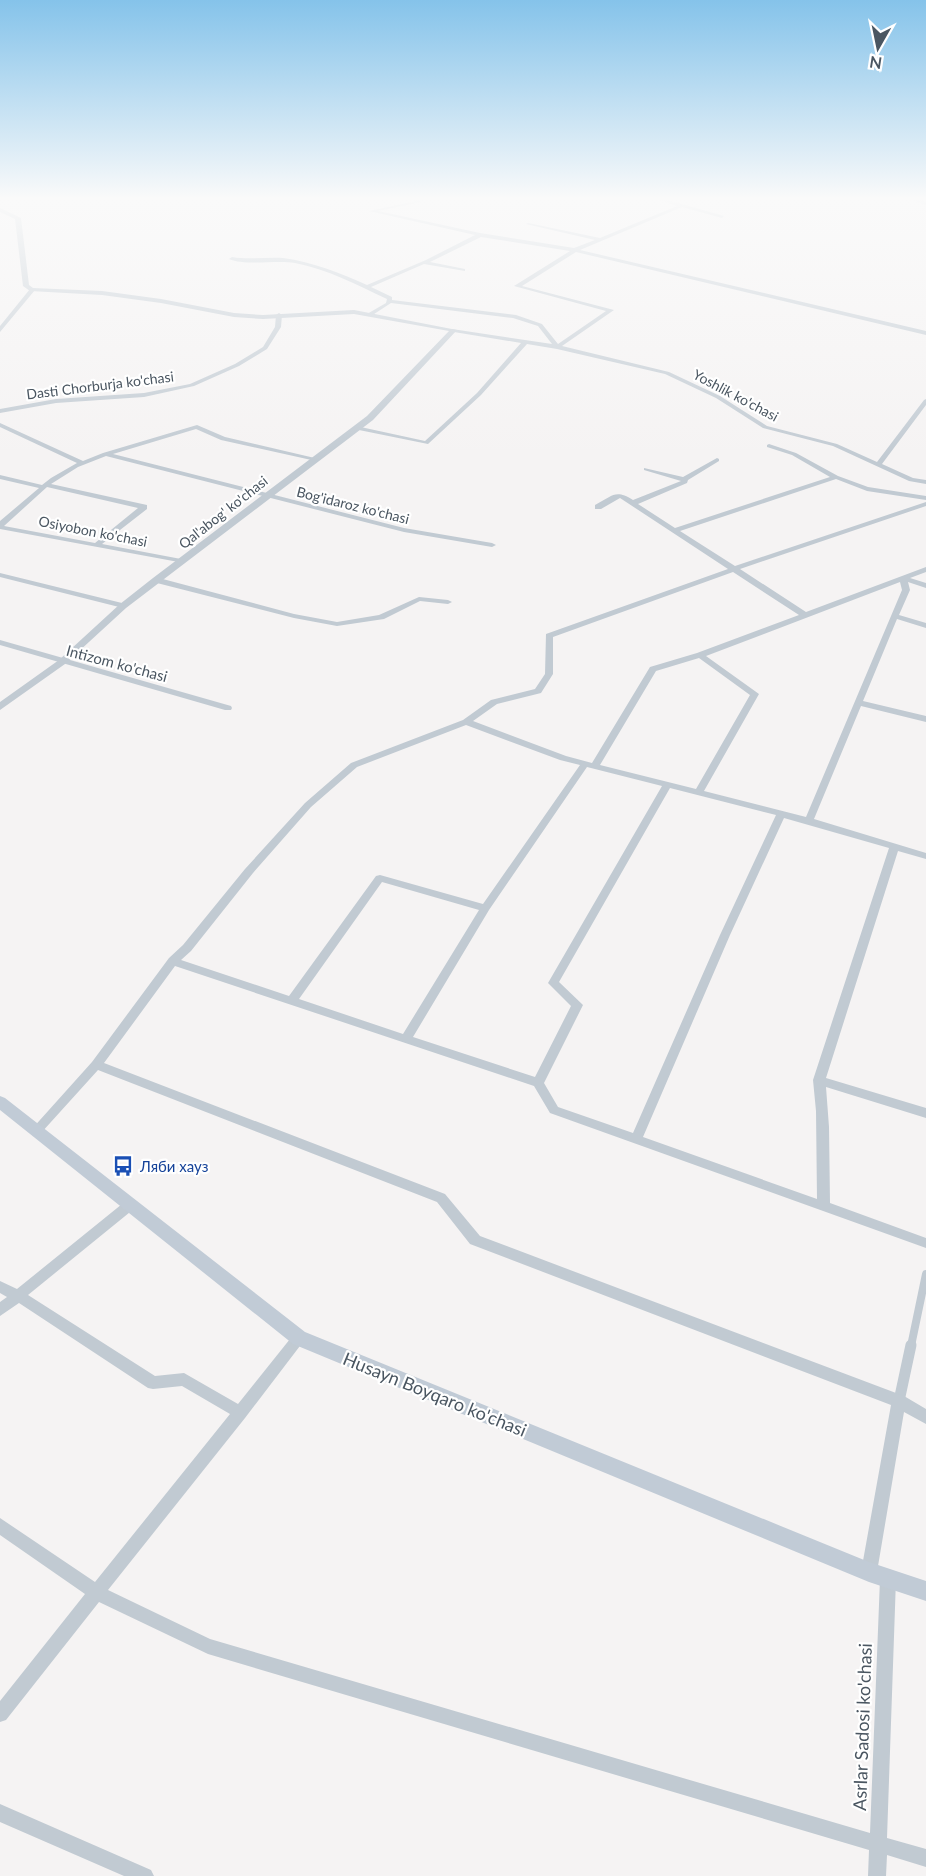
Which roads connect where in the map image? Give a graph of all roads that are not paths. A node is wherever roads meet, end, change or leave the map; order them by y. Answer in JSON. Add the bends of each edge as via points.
{"nodes":[{"id":1,"x":27,"y":287,"type":"edge"},
{"id":2,"x":367,"y":287,"type":"edge"},
{"id":3,"x":519,"y":287,"type":"edge"},
{"id":4,"x":737,"y":287,"type":"edge"},
{"id":5,"x":32,"y":290,"type":"junction"},
{"id":6,"x":390,"y":302,"type":"junction"},
{"id":7,"x":279,"y":315,"type":"junction"},
{"id":8,"x":369,"y":315,"type":"junction"},
{"id":9,"x":0,"y":330,"type":"edge"},
{"id":10,"x":454,"y":330,"type":"junction"},
{"id":11,"x":926,"y":333,"type":"edge"},
{"id":12,"x":525,"y":342,"type":"junction"},
{"id":13,"x":557,"y":347,"type":"junction"},
{"id":14,"x":926,"y":401,"type":"edge"},
{"id":15,"x":0,"y":411,"type":"edge"},
{"id":16,"x":0,"y":425,"type":"edge"},
{"id":17,"x":356,"y":428,"type":"junction"},
{"id":18,"x":769,"y":446,"type":"dead end"},
{"id":19,"x":105,"y":454,"type":"junction"},
{"id":20,"x":315,"y":459,"type":"junction"},
{"id":21,"x":717,"y":460,"type":"dead end"},
{"id":22,"x":83,"y":463,"type":"junction"},
{"id":23,"x":879,"y":464,"type":"junction"},
{"id":24,"x":646,"y":469,"type":"dead end"},
{"id":25,"x":0,"y":477,"type":"edge"},
{"id":26,"x":836,"y":477,"type":"junction"},
{"id":27,"x":684,"y":479,"type":"junction"},
{"id":28,"x":926,"y":482,"type":"edge"},
{"id":29,"x":45,"y":486,"type":"junction"},
{"id":30,"x":265,"y":496,"type":"junction"},
{"id":31,"x":926,"y":498,"type":"edge"},
{"id":32,"x":633,"y":503,"type":"junction"},
{"id":33,"x":926,"y":504,"type":"edge"},
{"id":34,"x":598,"y":507,"type":"dead end"},
{"id":35,"x":0,"y":526,"type":"edge"},
{"id":36,"x":675,"y":530,"type":"junction"},
{"id":37,"x":96,"y":545,"type":"junction"},
{"id":38,"x":492,"y":545,"type":"dead end"},
{"id":39,"x":181,"y":561,"type":"junction"},
{"id":40,"x":926,"y":568,"type":"edge"},
{"id":41,"x":734,"y":569,"type":"junction"},
{"id":42,"x":0,"y":574,"type":"edge"},
{"id":43,"x":903,"y":578,"type":"junction"},
{"id":44,"x":156,"y":579,"type":"junction"},
{"id":45,"x":926,"y":586,"type":"edge"},
{"id":46,"x":448,"y":602,"type":"dead end"},
{"id":47,"x":123,"y":606,"type":"junction"},
{"id":48,"x":805,"y":615,"type":"junction"},
{"id":49,"x":894,"y":616,"type":"junction"},
{"id":50,"x":926,"y":626,"type":"edge"},
{"id":51,"x":0,"y":642,"type":"edge"},
{"id":52,"x":700,"y":655,"type":"junction"},
{"id":53,"x":62,"y":662,"type":"junction"},
{"id":54,"x":859,"y":703,"type":"junction"},
{"id":55,"x":0,"y":707,"type":"edge"},
{"id":56,"x":228,"y":708,"type":"dead end"},
{"id":57,"x":926,"y":719,"type":"edge"},
{"id":58,"x":466,"y":722,"type":"junction"},
{"id":59,"x":590,"y":765,"type":"junction"},
{"id":60,"x":668,"y":784,"type":"junction"},
{"id":61,"x":699,"y":792,"type":"junction"},
{"id":62,"x":781,"y":814,"type":"junction"},
{"id":63,"x":809,"y":821,"type":"junction"},
{"id":64,"x":894,"y":848,"type":"junction"},
{"id":65,"x":926,"y":856,"type":"edge"},
{"id":66,"x":485,"y":908,"type":"junction"},
{"id":67,"x":173,"y":961,"type":"junction"},
{"id":68,"x":292,"y":1000,"type":"junction"},
{"id":69,"x":406,"y":1039,"type":"junction"},
{"id":70,"x":96,"y":1065,"type":"junction"},
{"id":71,"x":819,"y":1080,"type":"junction"},
{"id":72,"x":538,"y":1083,"type":"junction"},
{"id":73,"x":0,"y":1102,"type":"edge"},
{"id":74,"x":926,"y":1113,"type":"edge"},
{"id":75,"x":37,"y":1130,"type":"junction"},
{"id":76,"x":636,"y":1139,"type":"junction"},
{"id":77,"x":130,"y":1204,"type":"junction"},
{"id":78,"x":824,"y":1206,"type":"junction"},
{"id":79,"x":926,"y":1243,"type":"edge"},
{"id":80,"x":926,"y":1274,"type":"edge"},
{"id":81,"x":0,"y":1287,"type":"edge"},
{"id":82,"x":19,"y":1296,"type":"junction"},
{"id":83,"x":0,"y":1310,"type":"edge"},
{"id":84,"x":299,"y":1338,"type":"junction"},
{"id":85,"x":899,"y":1401,"type":"junction"},
{"id":86,"x":240,"y":1413,"type":"junction"},
{"id":87,"x":926,"y":1417,"type":"edge"},
{"id":88,"x":0,"y":1526,"type":"edge"},
{"id":89,"x":869,"y":1572,"type":"junction"},
{"id":90,"x":888,"y":1579,"type":"junction"},
{"id":91,"x":926,"y":1591,"type":"edge"},
{"id":92,"x":97,"y":1593,"type":"junction"},
{"id":93,"x":0,"y":1714,"type":"edge"},
{"id":94,"x":0,"y":1813,"type":"edge"},
{"id":95,"x":877,"y":1845,"type":"junction"},
{"id":96,"x":926,"y":1858,"type":"edge"},
{"id":97,"x":145,"y":1876,"type":"edge"},
{"id":98,"x":877,"y":1876,"type":"edge"}],
"edges":[{"from":1,"to":5,"type":"street"},
{"from":2,"to":6,"type":"street","via":[[390,298]]},
{"from":3,"to":13,"type":"street","via":[[611,310]]},
{"from":4,"to":11,"type":"street"},
{"from":5,"to":7,"type":"street","name":"Yoshlik ko'chasi","via":[[112,294],[263,318]]},
{"from":5,"to":9,"type":"street"},
{"from":6,"to":8,"type":"street"},
{"from":6,"to":13,"type":"street","via":[[514,316],[540,325]]},
{"from":7,"to":8,"type":"street","name":"Yoshlik ko'chasi"},
{"from":7,"to":15,"type":"street","name":"Dasti Chorburja ko'chasi","via":[[278,327],[265,348],[237,366],[192,385],[144,395],[56,401]]},
{"from":8,"to":10,"type":"street","name":"Yoshlik ko'chasi"},
{"from":10,"to":12,"type":"street","name":"Yoshlik ko'chasi"},
{"from":10,"to":17,"type":"street","name":"Qal'abog' ko'chasi"},
{"from":12,"to":13,"type":"street","name":"Yoshlik ko'chasi"},
{"from":12,"to":17,"type":"street","via":[[479,394],[426,443]]},
{"from":13,"to":23,"type":"street","name":"Yoshlik ko'chasi","via":[[667,373],[718,397],[765,427],[836,445]]},
{"from":14,"to":23,"type":"street"},
{"from":16,"to":22,"type":"street"},
{"from":17,"to":20,"type":"street","name":"Qal'abog' ko'chasi"},
{"from":18,"to":26,"type":"street","via":[[794,454]]},
{"from":19,"to":20,"type":"street","via":[[197,427],[223,439]]},
{"from":19,"to":22,"type":"street"},
{"from":19,"to":30,"type":"street","name":"Bog'idaroz ko'chasi"},
{"from":20,"to":30,"type":"street","name":"Qal'abog' ko'chasi"},
{"from":21,"to":27,"type":"street"},
{"from":22,"to":29,"type":"street"},
{"from":23,"to":28,"type":"street","name":"Yoshlik ko'chasi","via":[[911,480]]},
{"from":24,"to":27,"type":"street"},
{"from":25,"to":29,"type":"street"},
{"from":26,"to":31,"type":"street","via":[[867,489]]},
{"from":26,"to":36,"type":"street"},
{"from":27,"to":32,"type":"street","via":[[685,482]]},
{"from":29,"to":35,"type":"street"},
{"from":29,"to":37,"type":"street","via":[[144,507]]},
{"from":30,"to":38,"type":"street","name":"Bog'idaroz ko'chasi","via":[[404,530]]},
{"from":30,"to":39,"type":"street","name":"Qal'abog' ko'chasi"},
{"from":32,"to":34,"type":"street","via":[[620,495]]},
{"from":32,"to":36,"type":"street"},
{"from":33,"to":41,"type":"street"},
{"from":35,"to":37,"type":"street","name":"Osiyobon ko'chasi"},
{"from":36,"to":41,"type":"street"},
{"from":37,"to":39,"type":"street","name":"Osiyobon ko'chasi"},
{"from":39,"to":44,"type":"street","name":"Qal'abog' ko'chasi"},
{"from":40,"to":43,"type":"street"},
{"from":41,"to":48,"type":"street"},
{"from":41,"to":58,"type":"street","via":[[549,636],[549,674],[538,691],[494,702]]},
{"from":42,"to":47,"type":"street"},
{"from":43,"to":45,"type":"street"},
{"from":43,"to":48,"type":"street"},
{"from":43,"to":49,"type":"street","via":[[906,590]]},
{"from":44,"to":46,"type":"street","via":[[338,624],[381,617],[419,599]]},
{"from":44,"to":47,"type":"street","name":"Qal'abog' ko'chasi"},
{"from":47,"to":53,"type":"street","name":"Qal'abog' ko'chasi"},
{"from":48,"to":52,"type":"street"},
{"from":49,"to":50,"type":"street"},
{"from":49,"to":54,"type":"street"},
{"from":51,"to":53,"type":"street","name":"Intizom ko'chasi"},
{"from":52,"to":59,"type":"street","via":[[654,669]]},
{"from":52,"to":61,"type":"street","via":[[755,694]]},
{"from":53,"to":55,"type":"street","name":"Qal'abog' ko'chasi"},
{"from":53,"to":56,"type":"street","name":"Intizom ko'chasi"},
{"from":54,"to":57,"type":"street"},
{"from":54,"to":63,"type":"street"},
{"from":58,"to":59,"type":"street"},
{"from":58,"to":67,"type":"street","via":[[354,765],[308,805]]},
{"from":59,"to":60,"type":"street"},
{"from":59,"to":66,"type":"street"},
{"from":60,"to":61,"type":"street"},
{"from":60,"to":72,"type":"street","via":[[553,983],[577,1005]]},
{"from":61,"to":62,"type":"street"},
{"from":62,"to":63,"type":"street"},
{"from":62,"to":76,"type":"street"},
{"from":63,"to":64,"type":"street"},
{"from":64,"to":65,"type":"street"},
{"from":64,"to":71,"type":"street"},
{"from":66,"to":68,"type":"street","via":[[380,878]]},
{"from":66,"to":69,"type":"street"},
{"from":67,"to":68,"type":"street"},
{"from":67,"to":70,"type":"street"},
{"from":68,"to":69,"type":"street"},
{"from":69,"to":72,"type":"street"},
{"from":70,"to":75,"type":"street"},
{"from":70,"to":85,"type":"street","via":[[441,1198],[474,1240]]},
{"from":71,"to":74,"type":"street"},
{"from":71,"to":78,"type":"street","via":[[823,1101]]},
{"from":72,"to":76,"type":"street","via":[[554,1110]]},
{"from":73,"to":75,"type":"main road","name":"Husayn Boyqaro ko'chasi"},
{"from":75,"to":77,"type":"main road","name":"Husayn Boyqaro ko'chasi"},
{"from":76,"to":78,"type":"street"},
{"from":77,"to":82,"type":"street"},
{"from":77,"to":84,"type":"main road","name":"Husayn Boyqaro ko'chasi"},
{"from":78,"to":79,"type":"street"},
{"from":80,"to":85,"type":"street"},
{"from":81,"to":82,"type":"street"},
{"from":82,"to":83,"type":"street"},
{"from":82,"to":86,"type":"street","via":[[153,1383],[184,1379]]},
{"from":84,"to":86,"type":"street"},
{"from":84,"to":89,"type":"main road","name":"Husayn Boyqaro ko'chasi"},
{"from":85,"to":87,"type":"street"},
{"from":85,"to":89,"type":"street"},
{"from":86,"to":92,"type":"street"},
{"from":88,"to":92,"type":"street"},
{"from":89,"to":90,"type":"main road","name":"Husayn Boyqaro ko'chasi"},
{"from":90,"to":91,"type":"main road","name":"Husayn Boyqaro ko'chasi"},
{"from":90,"to":95,"type":"street","name":"Asrlar Sadosi ko'chasi"},
{"from":92,"to":93,"type":"street"},
{"from":92,"to":95,"type":"street","via":[[208,1646]]},
{"from":94,"to":97,"type":"street"},
{"from":95,"to":96,"type":"street"},
{"from":95,"to":98,"type":"street","name":"Asrlar Sadosi ko'chasi"}]}
